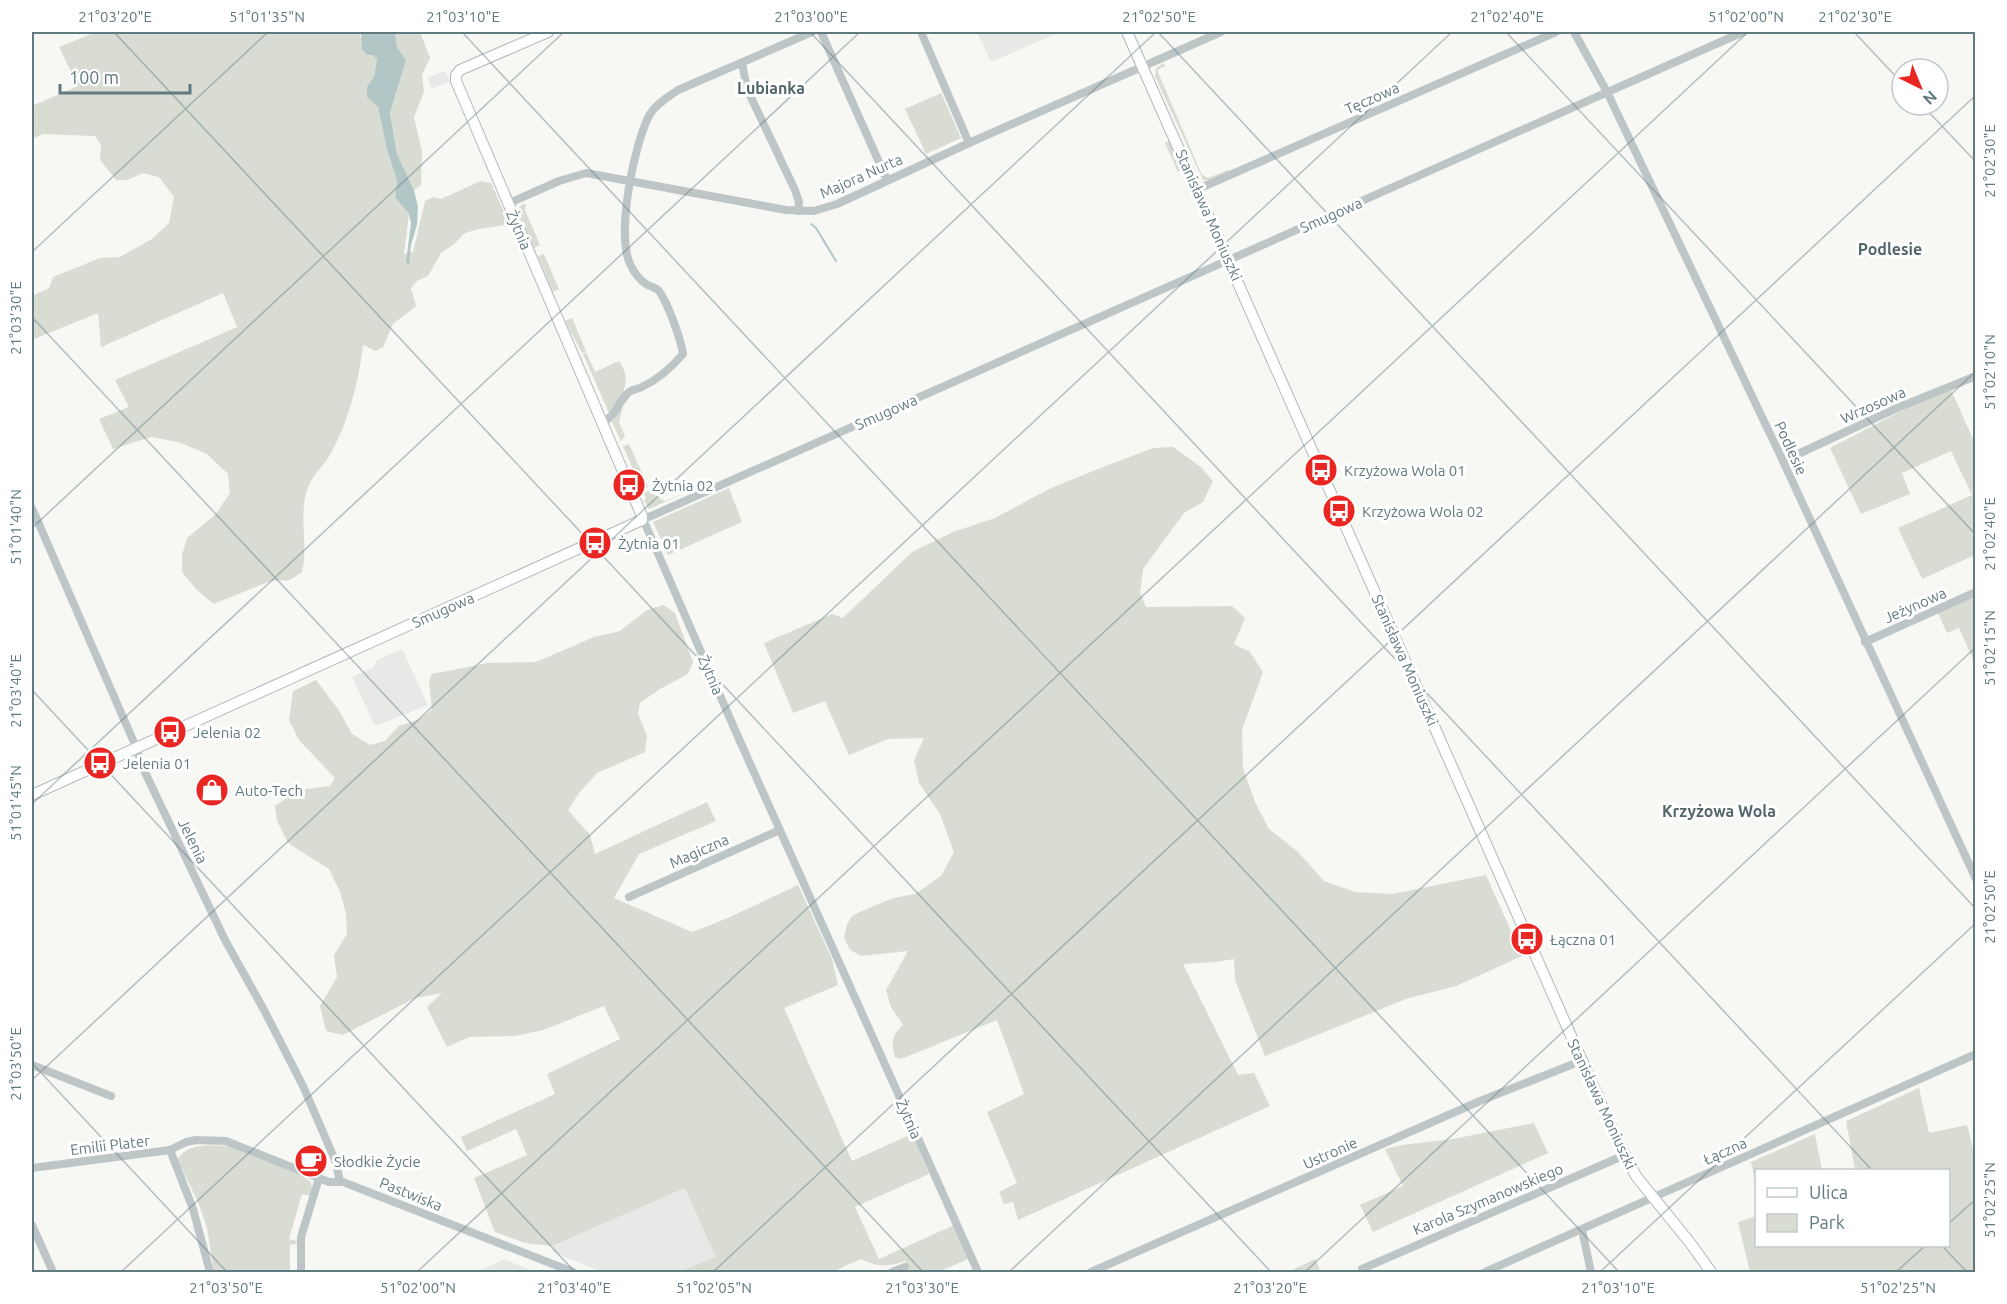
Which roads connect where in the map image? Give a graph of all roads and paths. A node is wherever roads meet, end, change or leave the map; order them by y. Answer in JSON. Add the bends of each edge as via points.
{"nodes":[{"id":1,"x":548,"y":32,"type":"edge"},
{"id":2,"x":812,"y":32,"type":"edge"},
{"id":3,"x":821,"y":32,"type":"edge"},
{"id":4,"x":921,"y":32,"type":"edge"},
{"id":5,"x":1127,"y":32,"type":"edge"},
{"id":6,"x":1221,"y":32,"type":"edge"},
{"id":7,"x":1556,"y":32,"type":"edge"},
{"id":8,"x":1575,"y":32,"type":"edge"},
{"id":9,"x":1743,"y":32,"type":"edge"},
{"id":10,"x":1209,"y":34,"type":"edge"},
{"id":11,"x":742,"y":63,"type":"junction"},
{"id":12,"x":1142,"y":66,"type":"junction"},
{"id":13,"x":1607,"y":92,"type":"junction"},
{"id":14,"x":969,"y":142,"type":"junction"},
{"id":15,"x":887,"y":180,"type":"junction"},
{"id":16,"x":631,"y":181,"type":"junction"},
{"id":17,"x":1198,"y":189,"type":"junction"},
{"id":18,"x":507,"y":204,"type":"junction"},
{"id":19,"x":798,"y":211,"type":"junction"},
{"id":20,"x":1230,"y":260,"type":"junction"},
{"id":21,"x":1976,"y":376,"type":"edge"},
{"id":22,"x":602,"y":424,"type":"junction"},
{"id":23,"x":1783,"y":461,"type":"junction"},
{"id":24,"x":32,"y":508,"type":"edge"},
{"id":25,"x":642,"y":520,"type":"junction"},
{"id":26,"x":1976,"y":592,"type":"edge"},
{"id":27,"x":1865,"y":642,"type":"junction"},
{"id":28,"x":136,"y":747,"type":"junction"},
{"id":29,"x":32,"y":795,"type":"edge"},
{"id":30,"x":780,"y":830,"type":"junction"},
{"id":31,"x":1976,"y":879,"type":"edge"},
{"id":32,"x":629,"y":897,"type":"dead end"},
{"id":33,"x":1976,"y":1054,"type":"edge"},
{"id":34,"x":1581,"y":1061,"type":"junction"},
{"id":35,"x":32,"y":1065,"type":"edge"},
{"id":36,"x":111,"y":1096,"type":"dead end"},
{"id":37,"x":170,"y":1150,"type":"junction"},
{"id":38,"x":1625,"y":1155,"type":"junction"},
{"id":39,"x":32,"y":1168,"type":"edge"},
{"id":40,"x":319,"y":1178,"type":"junction"},
{"id":41,"x":340,"y":1181,"type":"junction"},
{"id":42,"x":1652,"y":1197,"type":"junction"},
{"id":43,"x":32,"y":1226,"type":"edge"},
{"id":44,"x":1582,"y":1230,"type":"junction"},
{"id":45,"x":905,"y":1267,"type":"dead end"},
{"id":46,"x":1362,"y":1269,"type":"dead end"},
{"id":47,"x":53,"y":1272,"type":"edge"},
{"id":48,"x":210,"y":1272,"type":"edge"},
{"id":49,"x":301,"y":1272,"type":"edge"},
{"id":50,"x":573,"y":1272,"type":"edge"},
{"id":51,"x":892,"y":1272,"type":"edge"},
{"id":52,"x":978,"y":1272,"type":"edge"},
{"id":53,"x":1090,"y":1272,"type":"edge"},
{"id":54,"x":1485,"y":1272,"type":"edge"},
{"id":55,"x":1591,"y":1272,"type":"edge"},
{"id":56,"x":1711,"y":1272,"type":"edge"}],
"edges":[{"from":1,"to":18,"type":"street","name":"Żytnia","via":[[456,75]]},
{"from":2,"to":11,"type":"street"},
{"from":3,"to":15,"type":"street"},
{"from":4,"to":14,"type":"street"},
{"from":5,"to":12,"type":"street","name":"Stanisława Moniuszki"},
{"from":6,"to":10,"type":"street","name":"Majora Nurta"},
{"from":7,"to":17,"type":"street","name":"Tęczowa"},
{"from":8,"to":13,"type":"street","name":"Podlesie"},
{"from":9,"to":13,"type":"street","name":"Smugowa"},
{"from":10,"to":12,"type":"street","name":"Majora Nurta"},
{"from":11,"to":16,"type":"street","via":[[678,90],[659,104],[646,124]]},
{"from":11,"to":19,"type":"street","via":[[747,88],[795,190]]},
{"from":12,"to":14,"type":"street","name":"Majora Nurta"},
{"from":12,"to":17,"type":"street","name":"Stanisława Moniuszki"},
{"from":13,"to":20,"type":"street","name":"Smugowa"},
{"from":13,"to":23,"type":"street","name":"Podlesie"},
{"from":14,"to":15,"type":"street","name":"Majora Nurta"},
{"from":15,"to":19,"type":"street","name":"Majora Nurta","via":[[837,204]]},
{"from":16,"to":18,"type":"street","name":"Majora Nurta","via":[[586,173]]},
{"from":16,"to":19,"type":"street","name":"Majora Nurta"},
{"from":16,"to":22,"type":"street","via":[[624,245],[631,266],[643,283],[659,292],[677,331],[682,354],[669,371],[632,390]]},
{"from":17,"to":20,"type":"street","name":"Stanisława Moniuszki"},
{"from":18,"to":22,"type":"street","name":"Żytnia"},
{"from":20,"to":25,"type":"street","name":"Smugowa"},
{"from":20,"to":34,"type":"street","name":"Stanisława Moniuszki"},
{"from":21,"to":23,"type":"street","name":"Wrzosowa"},
{"from":22,"to":25,"type":"street","name":"Żytnia"},
{"from":23,"to":27,"type":"street","name":"Podlesie"},
{"from":24,"to":28,"type":"street","name":"Jelenia"},
{"from":25,"to":28,"type":"street","name":"Smugowa"},
{"from":25,"to":30,"type":"street","name":"Żytnia"},
{"from":26,"to":27,"type":"street","name":"Jeżynowa"},
{"from":27,"to":31,"type":"street","name":"Podlesie"},
{"from":28,"to":29,"type":"street","name":"Smugowa"},
{"from":28,"to":41,"type":"street","name":"Jelenia","via":[[225,940],[303,1086]]},
{"from":30,"to":32,"type":"street","name":"Magiczna"},
{"from":30,"to":52,"type":"street","name":"Żytnia"},
{"from":33,"to":42,"type":"street","name":"Łączna"},
{"from":34,"to":38,"type":"street","name":"Stanisława Moniuszki"},
{"from":34,"to":53,"type":"street","name":"Ustronie","via":[[1480,1101]]},
{"from":35,"to":36,"type":"street"},
{"from":37,"to":39,"type":"street","name":"Emilii Plater"},
{"from":37,"to":40,"type":"street","name":"Pastwiska","via":[[196,1140],[226,1141]]},
{"from":37,"to":48,"type":"street","name":"Emilii Plater","via":[[193,1209]]},
{"from":38,"to":42,"type":"street","name":"Stanisława Moniuszki"},
{"from":38,"to":46,"type":"street","name":"Karola Szymanowskiego"},
{"from":40,"to":41,"type":"street","name":"Pastwiska"},
{"from":40,"to":49,"type":"street","via":[[301,1236]]},
{"from":41,"to":50,"type":"street","name":"Pastwiska"},
{"from":42,"to":44,"type":"street","name":"Łączna"},
{"from":42,"to":56,"type":"street","name":"Stanisława Moniuszki"},
{"from":43,"to":47,"type":"street"},
{"from":44,"to":54,"type":"street","name":"Łączna"},
{"from":44,"to":55,"type":"street"},
{"from":45,"to":51,"type":"street"}]}
